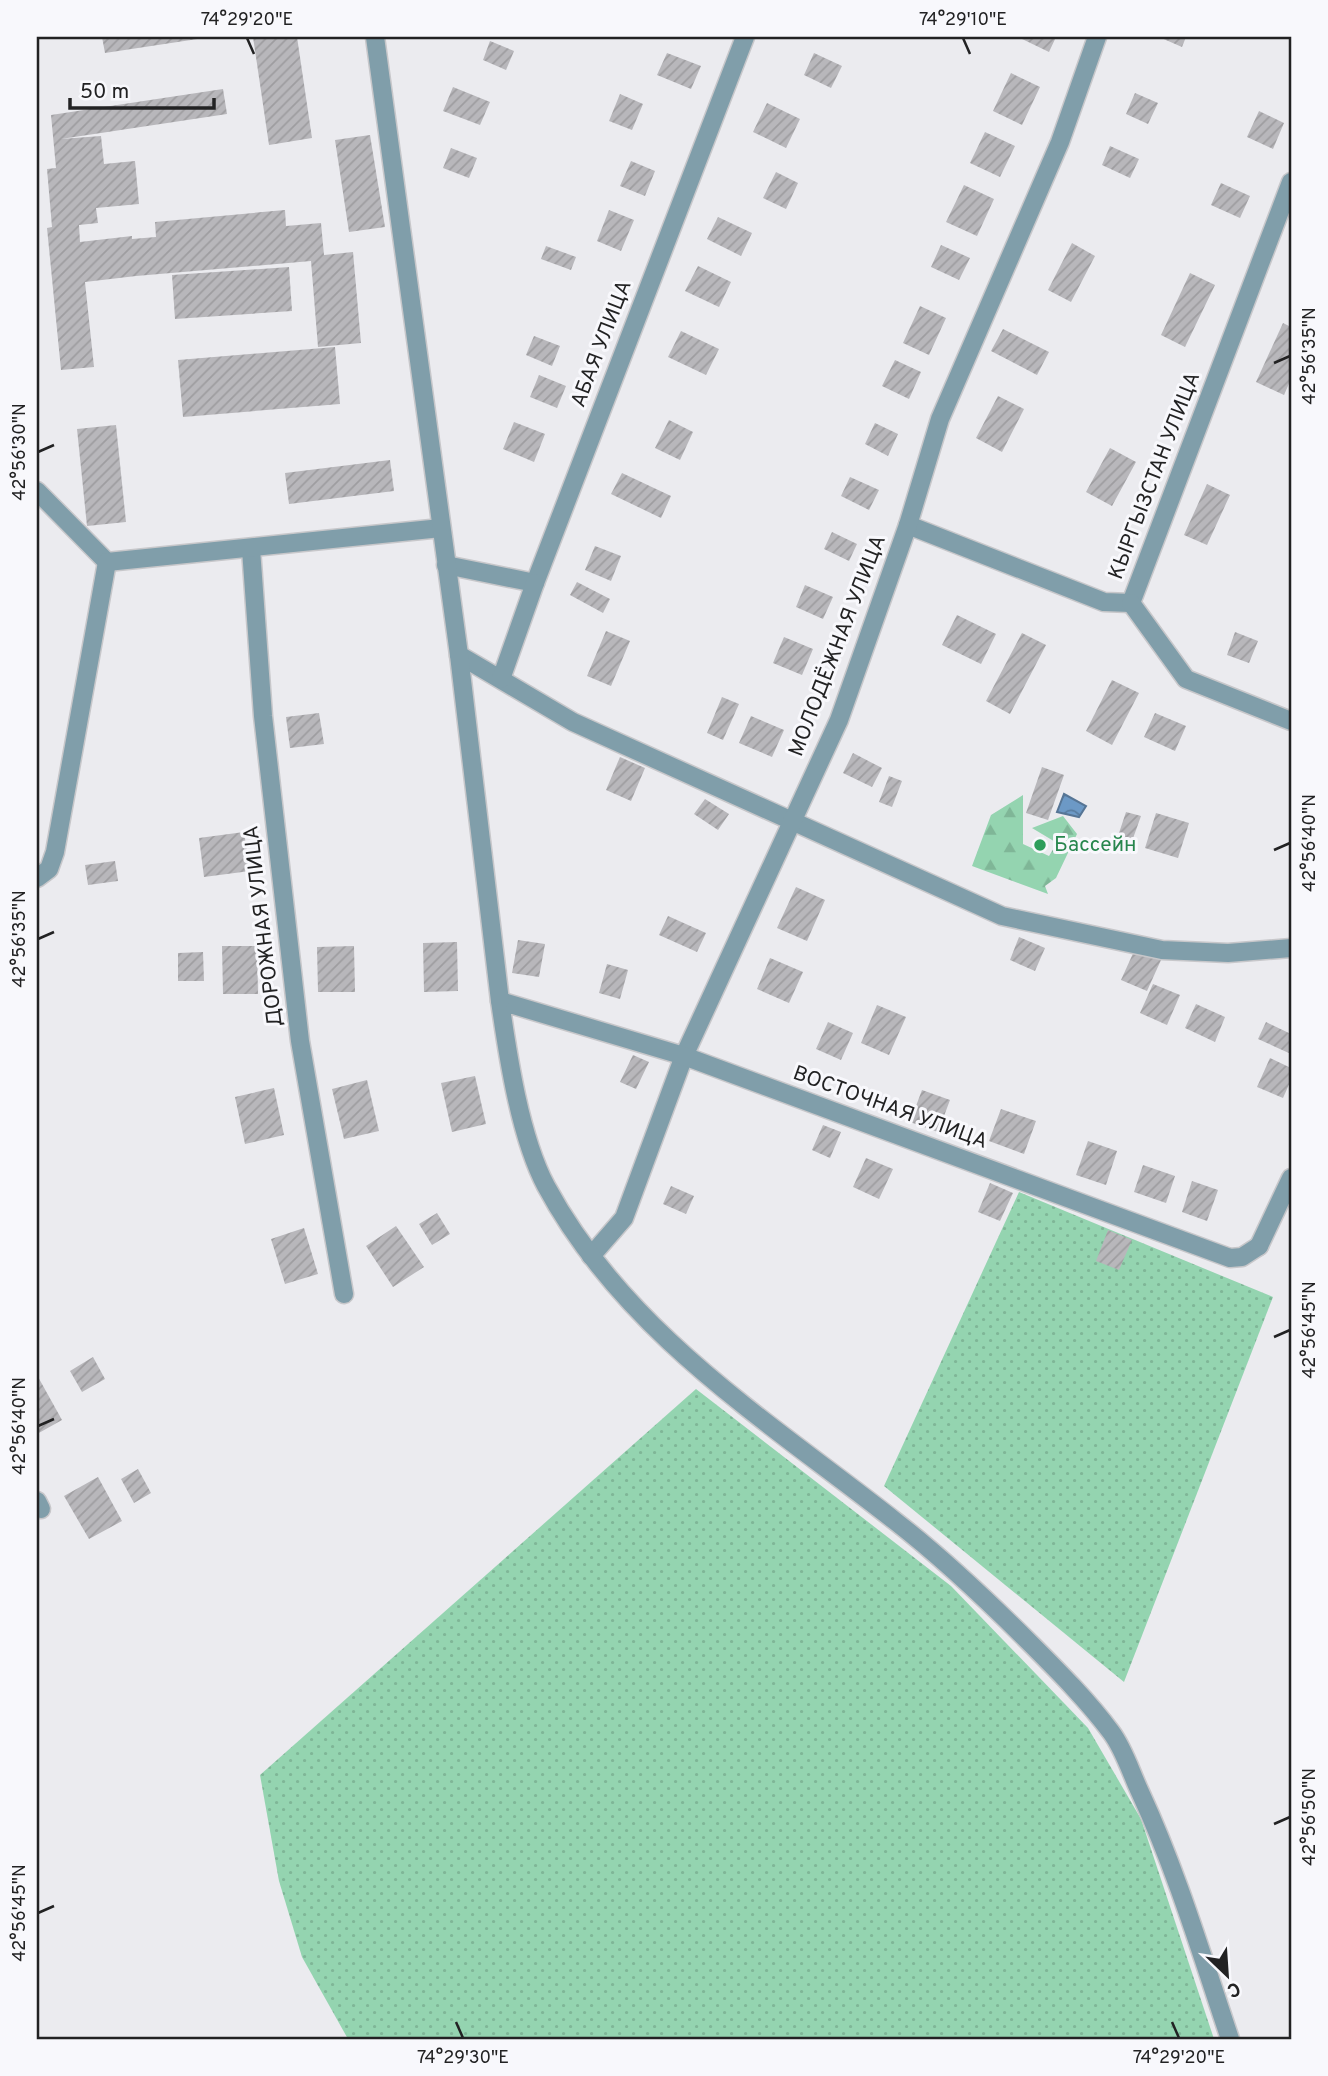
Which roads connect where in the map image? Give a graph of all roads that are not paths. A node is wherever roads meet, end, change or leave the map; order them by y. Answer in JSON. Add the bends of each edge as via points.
{"nodes":[{"id":1,"x":375,"y":37,"type":"edge"},
{"id":2,"x":745,"y":37,"type":"edge"},
{"id":3,"x":1097,"y":37,"type":"edge"},
{"id":4,"x":1291,"y":182,"type":"edge"},
{"id":5,"x":37,"y":491,"type":"edge"},
{"id":6,"x":908,"y":525,"type":"junction"},
{"id":7,"x":441,"y":528,"type":"junction"},
{"id":8,"x":251,"y":550,"type":"junction"},
{"id":9,"x":107,"y":562,"type":"junction"},
{"id":10,"x":446,"y":565,"type":"junction"},
{"id":11,"x":535,"y":583,"type":"junction"},
{"id":12,"x":1131,"y":603,"type":"junction"},
{"id":13,"x":459,"y":655,"type":"junction"},
{"id":14,"x":501,"y":679,"type":"junction"},
{"id":15,"x":1291,"y":721,"type":"edge"},
{"id":16,"x":793,"y":820,"type":"junction"},
{"id":17,"x":37,"y":878,"type":"edge"},
{"id":18,"x":1291,"y":948,"type":"edge"},
{"id":19,"x":500,"y":1002,"type":"junction"},
{"id":20,"x":684,"y":1056,"type":"junction"},
{"id":21,"x":1291,"y":1178,"type":"edge"},
{"id":22,"x":591,"y":1255,"type":"junction"},
{"id":23,"x":345,"y":1294,"type":"dead end"},
{"id":24,"x":1230,"y":2039,"type":"edge"}],
"edges":[{"from":1,"to":7,"type":"street"},
{"from":2,"to":11,"type":"street","name":"АБАЯ УЛИЦА"},
{"from":3,"to":6,"type":"street","name":"МОЛОДЁЖНАЯ УЛИЦА","via":[[1060,142],[940,419]]},
{"from":4,"to":12,"type":"street","name":"КЫРГЫЗСТАН УЛИЦА"},
{"from":5,"to":9,"type":"street"},
{"from":6,"to":12,"type":"street","name":"КЫРГЫЗСТАН УЛИЦА","via":[[1104,602]]},
{"from":6,"to":16,"type":"street","name":"МОЛОДЁЖНАЯ УЛИЦА","via":[[839,720]]},
{"from":7,"to":8,"type":"street"},
{"from":7,"to":10,"type":"street"},
{"from":8,"to":9,"type":"street"},
{"from":8,"to":23,"type":"street","name":"ДОРОЖНАЯ УЛИЦА","via":[[263,716],[300,1041]]},
{"from":9,"to":17,"type":"street","via":[[55,852],[49,869]]},
{"from":10,"to":11,"type":"street"},
{"from":10,"to":13,"type":"street"},
{"from":11,"to":14,"type":"street","name":"АБАЯ УЛИЦА"},
{"from":12,"to":15,"type":"street","via":[[1186,679]]},
{"from":13,"to":14,"type":"street"},
{"from":13,"to":19,"type":"street"},
{"from":14,"to":16,"type":"street","via":[[573,722]]},
{"from":16,"to":18,"type":"street","via":[[1002,916],[1162,950],[1228,953]]},
{"from":16,"to":20,"type":"street","name":"МОЛОДЁЖНАЯ УЛИЦА"},
{"from":19,"to":20,"type":"street","name":"ВОСТОЧНАЯ УЛИЦА"},
{"from":19,"to":22,"type":"street","via":[[512,1077],[545,1184]]},
{"from":20,"to":21,"type":"street","name":"ВОСТОЧНАЯ УЛИЦА","via":[[1230,1258],[1242,1257],[1259,1246]]},
{"from":20,"to":22,"type":"street","name":"МОЛОДЁЖНАЯ УЛИЦА","via":[[624,1218]]},
{"from":22,"to":24,"type":"street","via":[[601,1272],[659,1332],[728,1393],[970,1582],[1113,1734],[1166,1849]]}]}
